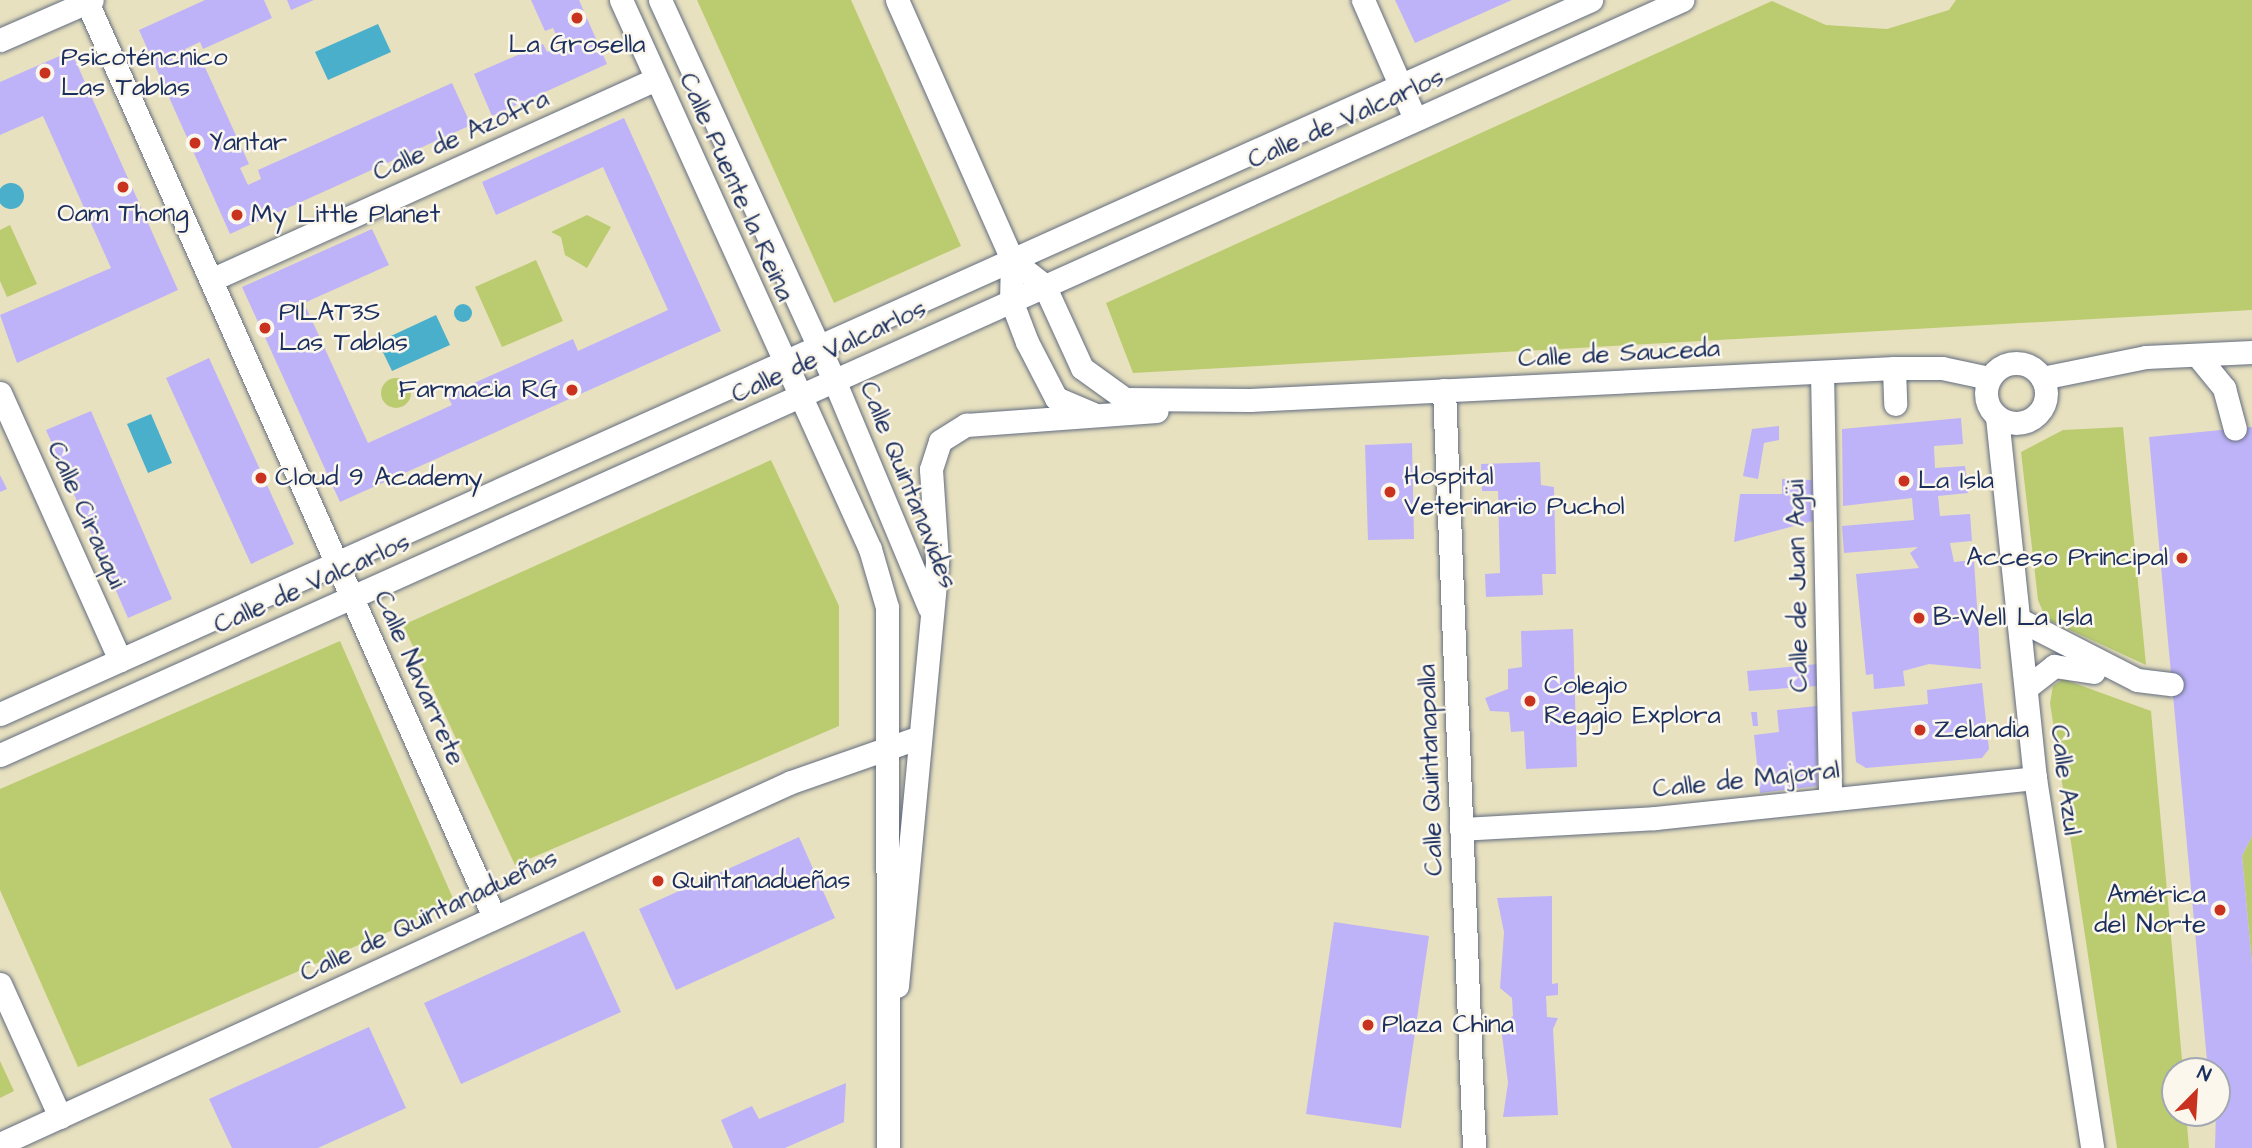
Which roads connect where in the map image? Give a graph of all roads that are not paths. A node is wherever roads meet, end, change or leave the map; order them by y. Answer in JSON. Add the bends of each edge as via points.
{"nodes":[{"id":1,"x":621,"y":0,"type":"edge"},
{"id":2,"x":660,"y":0,"type":"edge"},
{"id":3,"x":897,"y":0,"type":"edge"},
{"id":4,"x":1363,"y":0,"type":"edge"},
{"id":5,"x":1591,"y":0,"type":"edge"},
{"id":6,"x":1682,"y":0,"type":"edge"},
{"id":7,"x":90,"y":1,"type":"edge"},
{"id":8,"x":0,"y":40,"type":"edge"},
{"id":9,"x":656,"y":79,"type":"junction"},
{"id":10,"x":1402,"y":85,"type":"junction"},
{"id":11,"x":1415,"y":118,"type":"junction"},
{"id":12,"x":1012,"y":260,"type":"junction"},
{"id":13,"x":213,"y":279,"type":"junction"},
{"id":14,"x":1044,"y":285,"type":"junction"},
{"id":15,"x":1011,"y":300,"type":"junction"},
{"id":16,"x":816,"y":347,"type":"junction"},
{"id":17,"x":2252,"y":352,"type":"edge"},
{"id":18,"x":2197,"y":355,"type":"junction"},
{"id":19,"x":784,"y":361,"type":"junction"},
{"id":20,"x":1894,"y":368,"type":"junction"},
{"id":21,"x":1822,"y":372,"type":"junction"},
{"id":22,"x":1989,"y":378,"type":"junction"},
{"id":23,"x":2042,"y":378,"type":"junction"},
{"id":24,"x":834,"y":380,"type":"junction"},
{"id":25,"x":1444,"y":390,"type":"junction"},
{"id":26,"x":0,"y":393,"type":"edge"},
{"id":27,"x":801,"y":396,"type":"junction"},
{"id":28,"x":1250,"y":400,"type":"junction"},
{"id":29,"x":1895,"y":404,"type":"dead end"},
{"id":30,"x":1102,"y":416,"type":"junction"},
{"id":31,"x":1997,"y":417,"type":"junction"},
{"id":32,"x":2235,"y":429,"type":"dead end"},
{"id":33,"x":337,"y":563,"type":"junction"},
{"id":34,"x":352,"y":596,"type":"junction"},
{"id":35,"x":929,"y":607,"type":"junction"},
{"id":36,"x":2020,"y":620,"type":"junction"},
{"id":37,"x":120,"y":660,"type":"junction"},
{"id":38,"x":2026,"y":688,"type":"junction"},
{"id":39,"x":4,"y":710,"type":"edge"},
{"id":40,"x":917,"y":738,"type":"junction"},
{"id":41,"x":884,"y":746,"type":"junction"},
{"id":42,"x":0,"y":755,"type":"edge"},
{"id":43,"x":2035,"y":778,"type":"junction"},
{"id":44,"x":1830,"y":799,"type":"junction"},
{"id":45,"x":1461,"y":829,"type":"junction"},
{"id":46,"x":495,"y":917,"type":"junction"},
{"id":47,"x":0,"y":984,"type":"edge"},
{"id":48,"x":891,"y":1025,"type":"junction"},
{"id":49,"x":60,"y":1117,"type":"junction"},
{"id":50,"x":0,"y":1144,"type":"edge"},
{"id":51,"x":888,"y":1148,"type":"edge"},
{"id":52,"x":1474,"y":1148,"type":"edge"},
{"id":53,"x":2092,"y":1148,"type":"edge"}],
"edges":[{"from":1,"to":9,"type":"street","name":"Calle Puente la Reina"},
{"from":2,"to":16,"type":"street","name":"Calle Puente la Reina"},
{"from":3,"to":12,"type":"street"},
{"from":4,"to":10,"type":"street"},
{"from":5,"to":10,"type":"street","name":"Calle de Valcarlos"},
{"from":6,"to":11,"type":"street","name":"Calle de Valcarlos"},
{"from":7,"to":8,"type":"street"},
{"from":7,"to":13,"type":"street","name":"Calle Navarrete"},
{"from":9,"to":13,"type":"street","name":"Calle de Azofra"},
{"from":9,"to":19,"type":"street","name":"Calle Puente la Reina"},
{"from":10,"to":11,"type":"street"},
{"from":10,"to":12,"type":"street","name":"Calle de Valcarlos"},
{"from":11,"to":14,"type":"street","name":"Calle de Valcarlos"},
{"from":12,"to":14,"type":"street"},
{"from":12,"to":15,"type":"street"},
{"from":12,"to":16,"type":"street","name":"Calle de Valcarlos"},
{"from":13,"to":33,"type":"street","name":"Calle Navarrete"},
{"from":14,"to":15,"type":"street","name":"Calle de Valcarlos"},
{"from":14,"to":28,"type":"street","name":"Calle de Sauceda","via":[[1082,368],[1125,399]]},
{"from":15,"to":24,"type":"street","name":"Calle de Valcarlos"},
{"from":15,"to":30,"type":"street","name":"Calle de Sauceda","via":[[1056,398]]},
{"from":16,"to":19,"type":"street","name":"Calle de Valcarlos"},
{"from":16,"to":24,"type":"street","name":"Calle Puente la Reina"},
{"from":17,"to":18,"type":"street"},
{"from":18,"to":23,"type":"street","via":[[2146,357]]},
{"from":18,"to":32,"type":"street","via":[[2224,388]]},
{"from":19,"to":27,"type":"street","name":"Calle Puente la Reina"},
{"from":19,"to":33,"type":"street","name":"Calle de Valcarlos"},
{"from":20,"to":21,"type":"street","name":"Calle de Sauceda"},
{"from":20,"to":22,"type":"street","name":"Calle de Sauceda","via":[[1942,368]]},
{"from":20,"to":29,"type":"street"},
{"from":21,"to":25,"type":"street","name":"Calle de Sauceda"},
{"from":21,"to":44,"type":"street","name":"Calle de Juan Agüi"},
{"from":22,"to":23,"type":"street","via":[[2016,363]]},
{"from":22,"to":31,"type":"street","via":[[1985,392]]},
{"from":23,"to":31,"type":"street","via":[[2046,394],[2036,416],[2012,424]]},
{"from":24,"to":27,"type":"street","name":"Calle de Valcarlos"},
{"from":24,"to":35,"type":"street","name":"Calle Quintanavides"},
{"from":25,"to":28,"type":"street","name":"Calle de Sauceda"},
{"from":25,"to":45,"type":"street","name":"Calle Quintanapalla"},
{"from":26,"to":37,"type":"street","name":"Calle Cirauqui"},
{"from":27,"to":34,"type":"street","name":"Calle de Valcarlos"},
{"from":27,"to":41,"type":"street","name":"Calle Quintanavides","via":[[870,549],[887,607],[891,667]]},
{"from":28,"to":30,"type":"street","name":"Calle de Sauceda"},
{"from":30,"to":35,"type":"street","name":"Calle de Sauceda","via":[[967,425],[940,440],[931,469],[937,559]]},
{"from":31,"to":36,"type":"street","name":"Calle Azul"},
{"from":33,"to":34,"type":"street","name":"Calle Navarrete"},
{"from":33,"to":37,"type":"street","name":"Calle de Valcarlos"},
{"from":34,"to":42,"type":"street","name":"Calle de Valcarlos"},
{"from":34,"to":46,"type":"street","name":"Calle Navarrete"},
{"from":35,"to":40,"type":"street","name":"Calle Quintanavides"},
{"from":36,"to":38,"type":"street","name":"Calle Azul"},
{"from":36,"to":38,"type":"street","via":[[2137,680],[2173,689],[2139,692],[2065,664],[2043,671]]},
{"from":37,"to":39,"type":"street","name":"Calle de Valcarlos"},
{"from":38,"to":43,"type":"street","name":"Calle Azul"},
{"from":40,"to":41,"type":"street"},
{"from":40,"to":48,"type":"street","name":"Calle Quintanavides","via":[[908,918]]},
{"from":41,"to":46,"type":"street","name":"Calle de Quintanadueñas"},
{"from":41,"to":48,"type":"street","name":"Calle Quintanavides"},
{"from":43,"to":44,"type":"street","name":"Calle de Majoral"},
{"from":43,"to":53,"type":"street","name":"Calle Azul"},
{"from":44,"to":45,"type":"street","name":"Calle de Majoral"},
{"from":45,"to":52,"type":"street","name":"Calle Quintanapalla"},
{"from":46,"to":49,"type":"street","name":"Calle de Quintanadueñas"},
{"from":47,"to":49,"type":"street"},
{"from":48,"to":51,"type":"street","name":"Calle Quintanavides"},
{"from":49,"to":50,"type":"street","name":"Calle de Quintanadueñas"}]}
